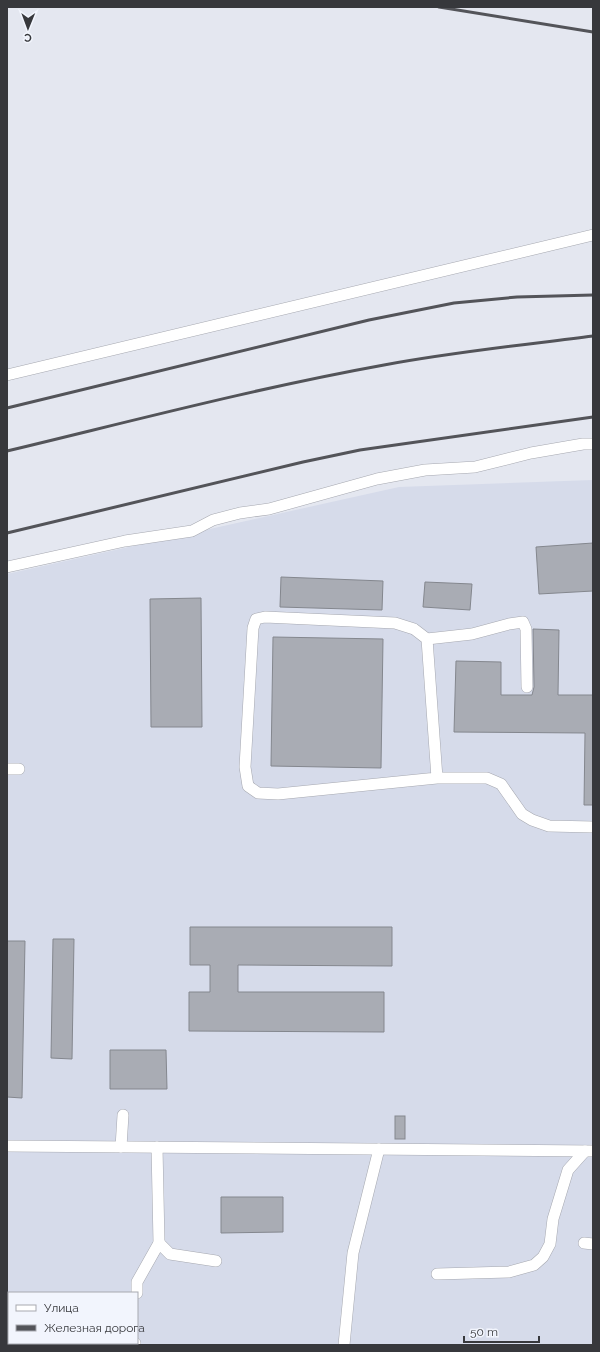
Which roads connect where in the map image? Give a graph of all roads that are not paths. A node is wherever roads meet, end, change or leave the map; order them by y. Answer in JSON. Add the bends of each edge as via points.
{"nodes":[{"id":1,"x":593,"y":235,"type":"edge"},
{"id":2,"x":7,"y":375,"type":"edge"},
{"id":3,"x":593,"y":444,"type":"edge"},
{"id":4,"x":7,"y":567,"type":"edge"},
{"id":5,"x":428,"y":639,"type":"junction"},
{"id":6,"x":527,"y":687,"type":"dead end"},
{"id":7,"x":7,"y":769,"type":"edge"},
{"id":8,"x":19,"y":769,"type":"dead end"},
{"id":9,"x":438,"y":778,"type":"junction"},
{"id":10,"x":593,"y":827,"type":"edge"},
{"id":11,"x":123,"y":1115,"type":"dead end"},
{"id":12,"x":7,"y":1146,"type":"edge"},
{"id":13,"x":121,"y":1147,"type":"junction"},
{"id":14,"x":157,"y":1147,"type":"junction"},
{"id":15,"x":379,"y":1149,"type":"junction"},
{"id":16,"x":589,"y":1151,"type":"edge"},
{"id":17,"x":159,"y":1243,"type":"junction"},
{"id":18,"x":216,"y":1261,"type":"dead end"},
{"id":19,"x":437,"y":1274,"type":"dead end"},
{"id":20,"x":136,"y":1292,"type":"edge"},
{"id":21,"x":344,"y":1345,"type":"edge"}],
"edges":[{"from":1,"to":2,"type":"street"},
{"from":3,"to":4,"type":"street","via":[[531,453],[475,467],[425,470],[377,479],[269,509],[213,520],[192,531],[125,541]]},
{"from":5,"to":6,"type":"street","via":[[472,634],[523,622],[526,629]]},
{"from":5,"to":9,"type":"street"},
{"from":5,"to":9,"type":"street","via":[[414,629],[395,623],[265,617],[256,619],[253,628],[245,767],[248,786],[258,793],[278,794]]},
{"from":7,"to":8,"type":"street"},
{"from":9,"to":10,"type":"street","via":[[487,778],[501,784],[522,814],[532,820],[549,826]]},
{"from":11,"to":13,"type":"street"},
{"from":12,"to":13,"type":"street"},
{"from":13,"to":14,"type":"street"},
{"from":14,"to":15,"type":"street"},
{"from":14,"to":17,"type":"street"},
{"from":15,"to":16,"type":"street"},
{"from":15,"to":21,"type":"street","via":[[353,1253]]},
{"from":16,"to":19,"type":"street","via":[[568,1170],[553,1219],[550,1244],[543,1257],[534,1265],[509,1272]]},
{"from":17,"to":18,"type":"street","via":[[170,1254]]},
{"from":17,"to":20,"type":"street","via":[[137,1282]]}]}
